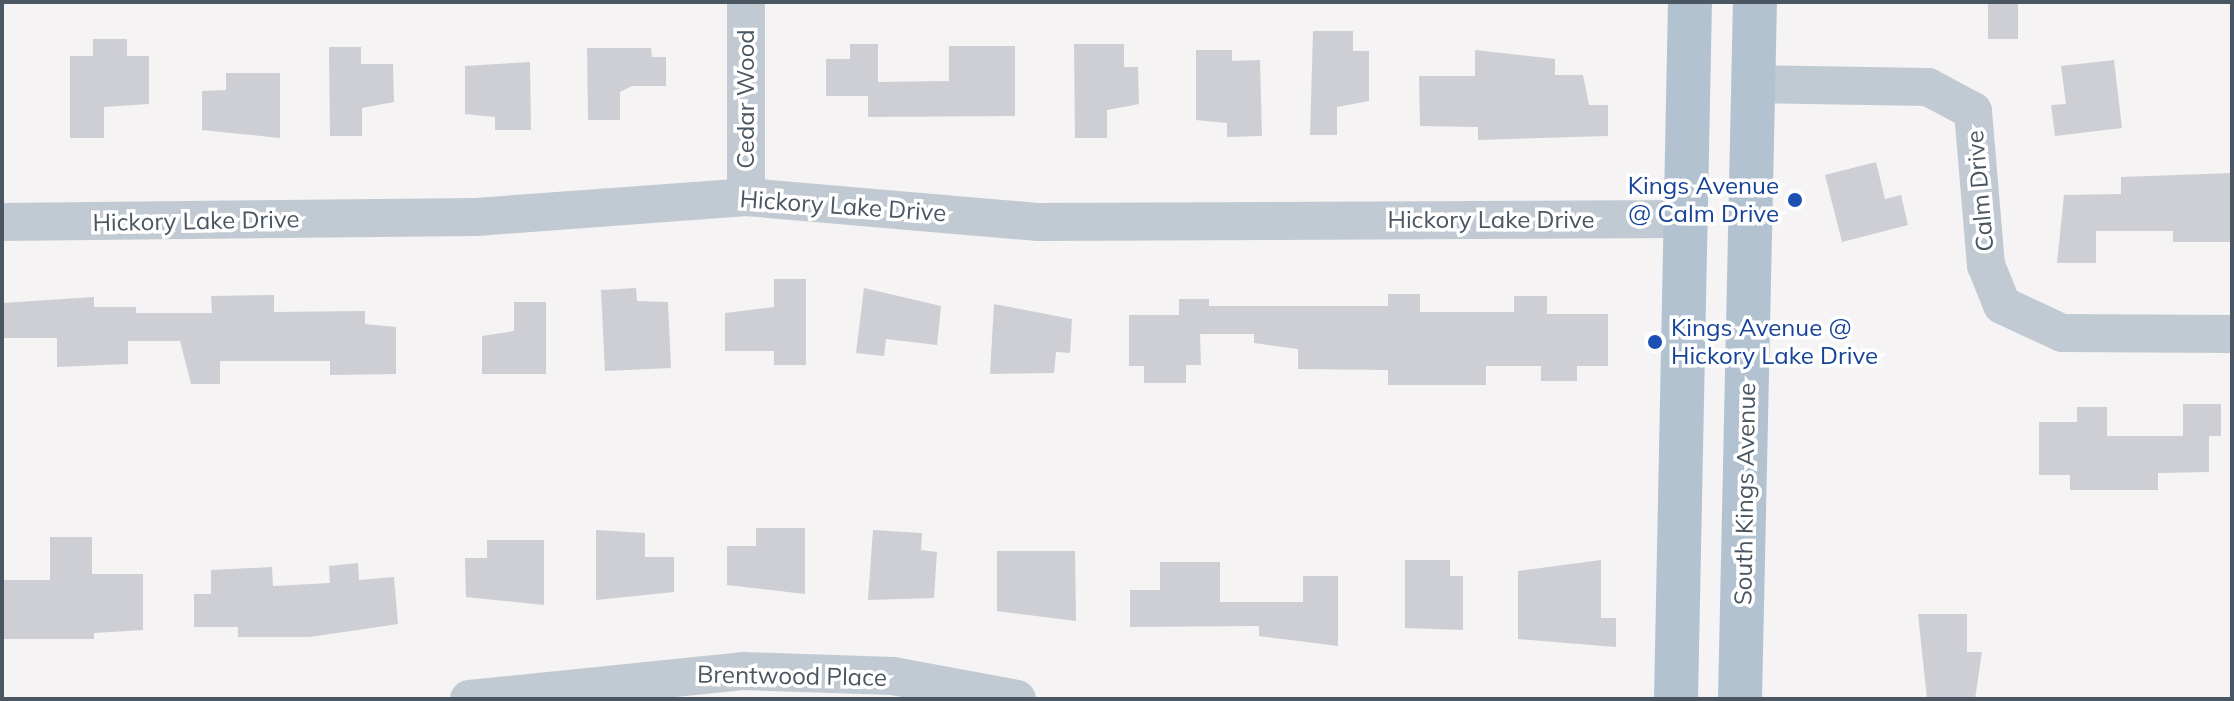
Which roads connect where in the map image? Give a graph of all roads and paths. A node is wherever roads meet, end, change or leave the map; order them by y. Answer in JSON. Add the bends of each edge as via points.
{"nodes":[{"id":1,"x":746,"y":2,"type":"edge"},
{"id":2,"x":1690,"y":2,"type":"edge"},
{"id":3,"x":1755,"y":2,"type":"edge"},
{"id":4,"x":1754,"y":84,"type":"junction"},
{"id":5,"x":746,"y":197,"type":"junction"},
{"id":6,"x":1685,"y":219,"type":"junction"},
{"id":7,"x":2,"y":222,"type":"edge"},
{"id":8,"x":2232,"y":334,"type":"edge"},
{"id":9,"x":469,"y":699,"type":"edge"},
{"id":10,"x":1017,"y":699,"type":"edge"},
{"id":11,"x":1676,"y":699,"type":"edge"},
{"id":12,"x":1740,"y":699,"type":"edge"}],
"edges":[{"from":1,"to":5,"type":"street","name":"Cedar Wood"},
{"from":2,"to":6,"type":"main road"},
{"from":3,"to":4,"type":"main road","name":"South Kings Avenue"},
{"from":4,"to":8,"type":"street","name":"Calm Drive","via":[[1928,87],[1973,111],[1986,265],[2002,305],[2062,333]]},
{"from":4,"to":12,"type":"main road","name":"South Kings Avenue"},
{"from":5,"to":6,"type":"street","name":"Hickory Lake Drive","via":[[1037,222]]},
{"from":5,"to":7,"type":"street","name":"Hickory Lake Drive","via":[[476,217]]},
{"from":6,"to":11,"type":"main road"},
{"from":9,"to":10,"type":"street","name":"Brentwood Place","via":[[743,671],[893,676]]}]}
